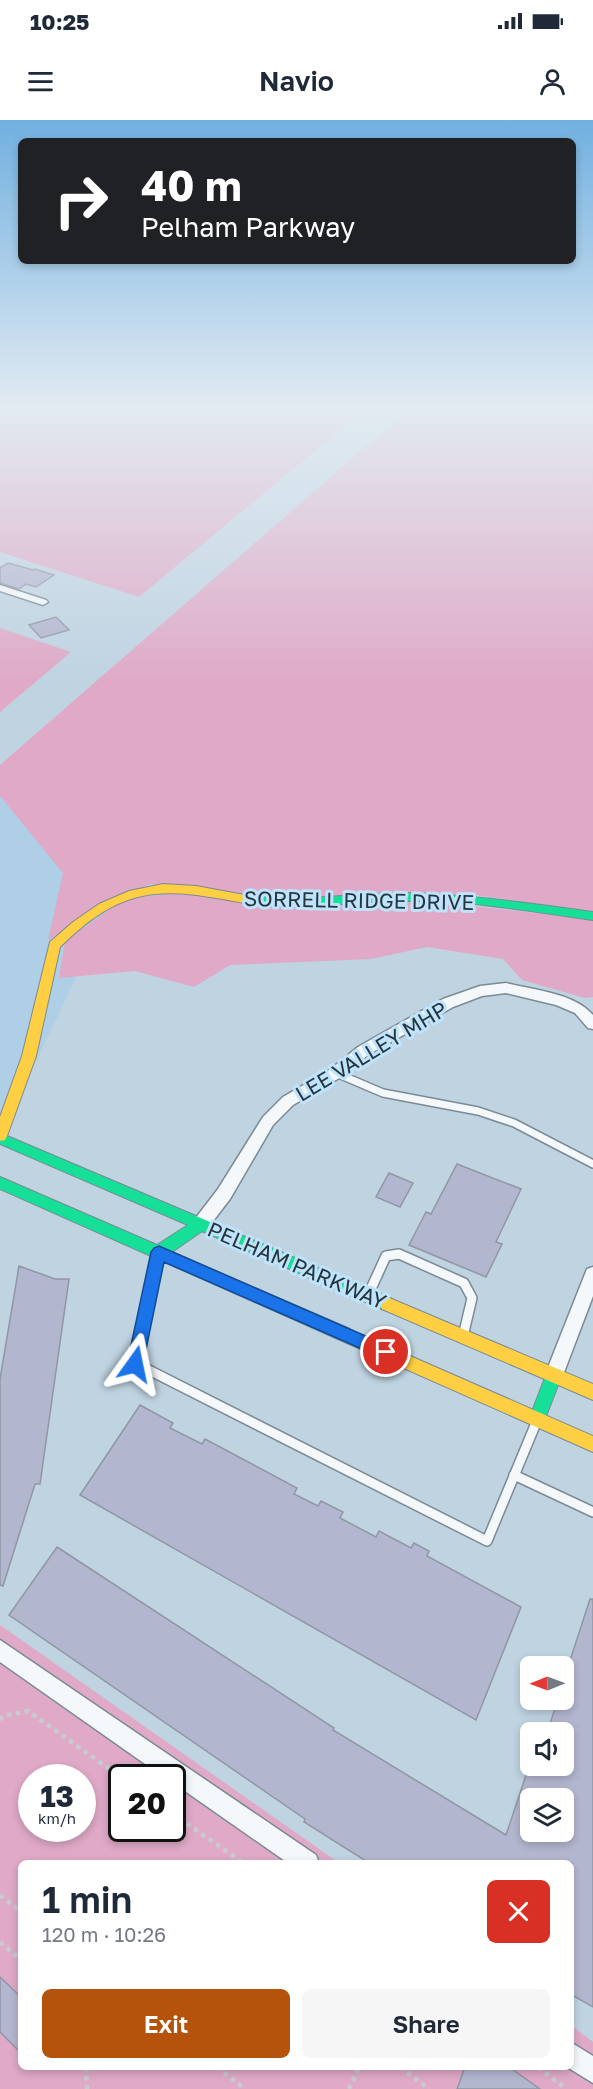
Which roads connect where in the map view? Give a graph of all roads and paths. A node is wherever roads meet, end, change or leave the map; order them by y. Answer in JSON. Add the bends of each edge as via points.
{"nodes":[{"id":1,"x":0,"y":588,"type":"edge"},
{"id":2,"x":43,"y":602,"type":"dead end"},
{"id":3,"x":593,"y":915,"type":"edge"},
{"id":4,"x":593,"y":1024,"type":"edge"},
{"id":5,"x":336,"y":1073,"type":"junction"},
{"id":6,"x":0,"y":1137,"type":"edge"},
{"id":7,"x":593,"y":1164,"type":"edge"},
{"id":8,"x":0,"y":1183,"type":"edge"},
{"id":9,"x":201,"y":1224,"type":"junction"},
{"id":10,"x":159,"y":1252,"type":"junction"},
{"id":11,"x":593,"y":1274,"type":"edge"},
{"id":12,"x":368,"y":1295,"type":"junction"},
{"id":13,"x":463,"y":1336,"type":"junction"},
{"id":14,"x":554,"y":1375,"type":"junction"},
{"id":15,"x":593,"y":1392,"type":"edge"},
{"id":16,"x":537,"y":1419,"type":"junction"},
{"id":17,"x":593,"y":1443,"type":"edge"},
{"id":18,"x":514,"y":1475,"type":"junction"},
{"id":19,"x":593,"y":1512,"type":"edge"},
{"id":20,"x":0,"y":1650,"type":"edge"},
{"id":21,"x":0,"y":1720,"type":"edge"},
{"id":22,"x":108,"y":1768,"type":"edge"},
{"id":23,"x":186,"y":1823,"type":"edge"},
{"id":24,"x":239,"y":1860,"type":"edge"},
{"id":25,"x":304,"y":1860,"type":"edge"},
{"id":26,"x":0,"y":1895,"type":"edge"},
{"id":27,"x":18,"y":1910,"type":"edge"},
{"id":28,"x":0,"y":1942,"type":"edge"},
{"id":29,"x":18,"y":1957,"type":"edge"},
{"id":30,"x":574,"y":2057,"type":"edge"},
{"id":31,"x":86,"y":2070,"type":"edge"},
{"id":32,"x":221,"y":2070,"type":"edge"},
{"id":33,"x":357,"y":2070,"type":"edge"},
{"id":34,"x":404,"y":2070,"type":"edge"},
{"id":35,"x":542,"y":2070,"type":"edge"},
{"id":36,"x":593,"y":2071,"type":"edge"},
{"id":37,"x":87,"y":2089,"type":"edge"},
{"id":38,"x":245,"y":2089,"type":"edge"},
{"id":39,"x":349,"y":2089,"type":"edge"},
{"id":40,"x":429,"y":2089,"type":"edge"},
{"id":41,"x":566,"y":2089,"type":"edge"}],
"edges":[{"from":1,"to":2,"type":"street"},
{"from":3,"to":6,"type":"main road","name":"SORRELL RIDGE DRIVE","via":[[429,896],[290,903],[168,888],[126,895],[54,945],[29,1056]]},
{"from":4,"to":5,"type":"street","name":"LEE VALLEY MHP","via":[[580,1009],[551,998],[506,988],[480,991],[448,1003],[376,1043]]},
{"from":5,"to":7,"type":"lane","via":[[383,1093],[478,1111],[514,1123]]},
{"from":5,"to":9,"type":"street","name":"LEE VALLEY MHP","via":[[288,1101],[268,1121]]},
{"from":6,"to":9,"type":"main road","name":"PELHAM PARKWAY"},
{"from":8,"to":10,"type":"main road","name":"PELHAM PARKWAY"},
{"from":9,"to":10,"type":"main road"},
{"from":9,"to":12,"type":"main road","name":"PELHAM PARKWAY"},
{"from":10,"to":16,"type":"main road","name":"PELHAM PARKWAY"},
{"from":10,"to":18,"type":"lane","via":[[135,1364],[487,1541]]},
{"from":11,"to":14,"type":"street"},
{"from":12,"to":13,"type":"main road","name":"PELHAM PARKWAY"},
{"from":12,"to":13,"type":"lane","via":[[386,1256],[399,1254],[464,1283],[472,1298]]},
{"from":13,"to":14,"type":"main road","name":"PELHAM PARKWAY"},
{"from":14,"to":15,"type":"main road","name":"PELHAM PARKWAY"},
{"from":14,"to":16,"type":"main road"},
{"from":16,"to":17,"type":"main road","name":"PELHAM PARKWAY"},
{"from":16,"to":18,"type":"lane"},
{"from":18,"to":19,"type":"lane"},
{"from":20,"to":25,"type":"street"},
{"from":21,"to":22,"type":"path","via":[[27,1711]]},
{"from":23,"to":24,"type":"path"},
{"from":26,"to":27,"type":"path"},
{"from":28,"to":29,"type":"path"},
{"from":30,"to":36,"type":"street"},
{"from":31,"to":37,"type":"path"},
{"from":32,"to":38,"type":"path"},
{"from":33,"to":39,"type":"path"},
{"from":34,"to":40,"type":"path"},
{"from":35,"to":41,"type":"path"}]}
